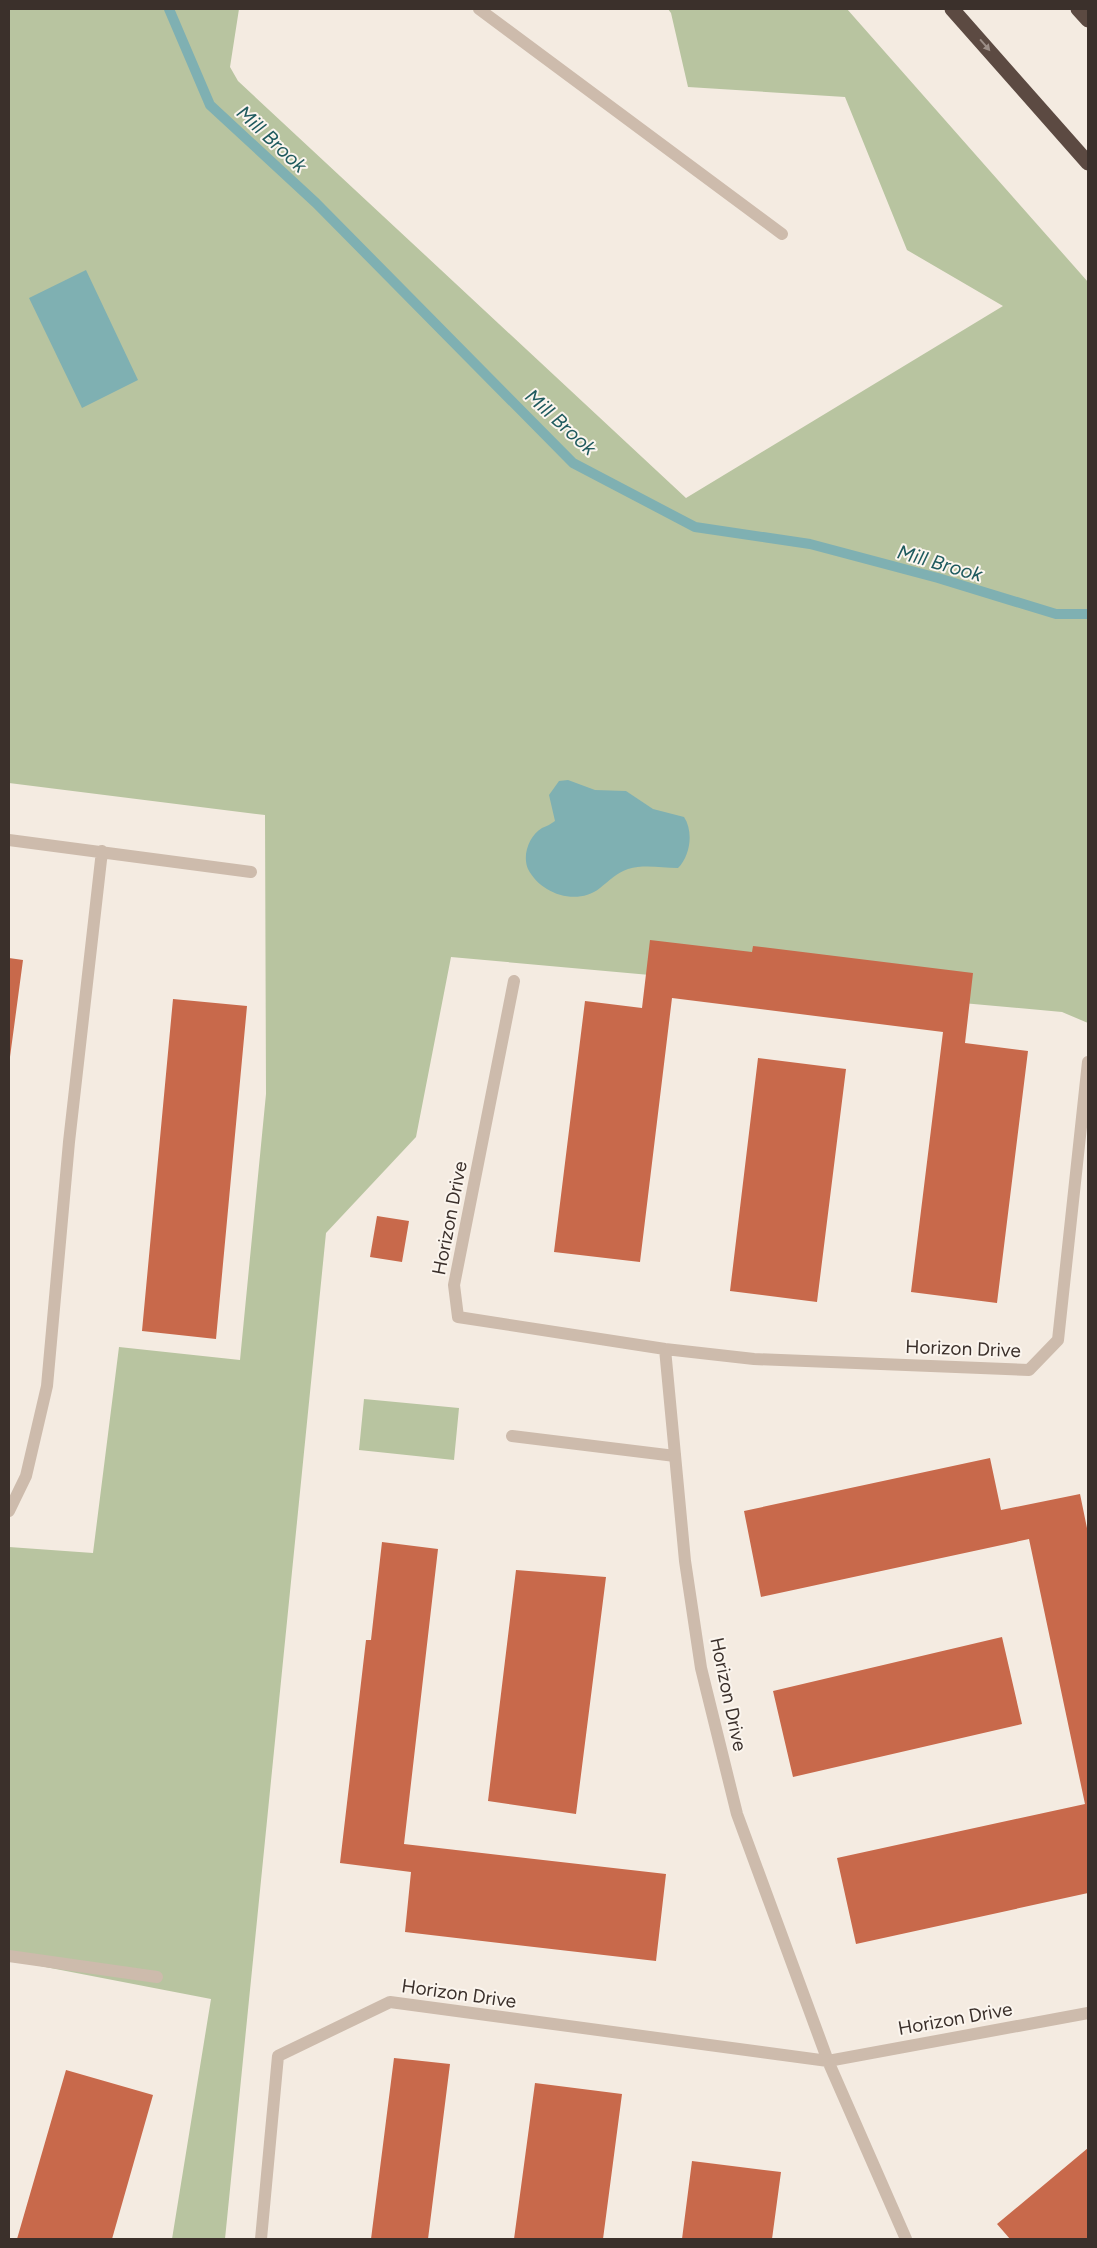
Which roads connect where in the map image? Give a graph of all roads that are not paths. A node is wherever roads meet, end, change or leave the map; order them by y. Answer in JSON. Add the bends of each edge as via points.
{"nodes":[{"id":1,"x":479,"y":9,"type":"edge"},
{"id":2,"x":952,"y":9,"type":"edge"},
{"id":3,"x":1078,"y":9,"type":"edge"},
{"id":4,"x":1088,"y":20,"type":"edge"},
{"id":5,"x":1088,"y":162,"type":"edge"},
{"id":6,"x":782,"y":234,"type":"dead end"},
{"id":7,"x":9,"y":840,"type":"edge"},
{"id":8,"x":102,"y":852,"type":"junction"},
{"id":9,"x":251,"y":872,"type":"dead end"},
{"id":10,"x":514,"y":981,"type":"dead end"},
{"id":11,"x":1088,"y":1062,"type":"edge"},
{"id":12,"x":664,"y":1349,"type":"junction"},
{"id":13,"x":512,"y":1436,"type":"dead end"},
{"id":14,"x":675,"y":1456,"type":"junction"},
{"id":15,"x":9,"y":1511,"type":"edge"},
{"id":16,"x":9,"y":1956,"type":"edge"},
{"id":17,"x":157,"y":1976,"type":"dead end"},
{"id":18,"x":1088,"y":2013,"type":"edge"},
{"id":19,"x":828,"y":2061,"type":"junction"},
{"id":20,"x":260,"y":2239,"type":"edge"},
{"id":21,"x":906,"y":2239,"type":"edge"}],
"edges":[{"from":1,"to":6,"type":"street"},
{"from":2,"to":5,"type":"highway","one_way":true},
{"from":3,"to":4,"type":"highway"},
{"from":7,"to":8,"type":"street"},
{"from":8,"to":9,"type":"street"},
{"from":8,"to":15,"type":"street","via":[[68,1142],[47,1386],[26,1476]]},
{"from":10,"to":12,"type":"street","name":"Horizon Drive","via":[[454,1286],[458,1316]]},
{"from":11,"to":12,"type":"street","name":"Horizon Drive","via":[[1058,1340],[1029,1370],[754,1359]]},
{"from":12,"to":14,"type":"street","name":"Horizon Drive"},
{"from":13,"to":14,"type":"street"},
{"from":14,"to":19,"type":"street","name":"Horizon Drive","via":[[685,1561],[702,1668],[737,1814]]},
{"from":16,"to":17,"type":"street"},
{"from":18,"to":19,"type":"street","name":"Horizon Drive"},
{"from":19,"to":20,"type":"street","name":"Horizon Drive","via":[[390,2002],[278,2056]]},
{"from":19,"to":21,"type":"street","name":"Horizon Drive"}]}
